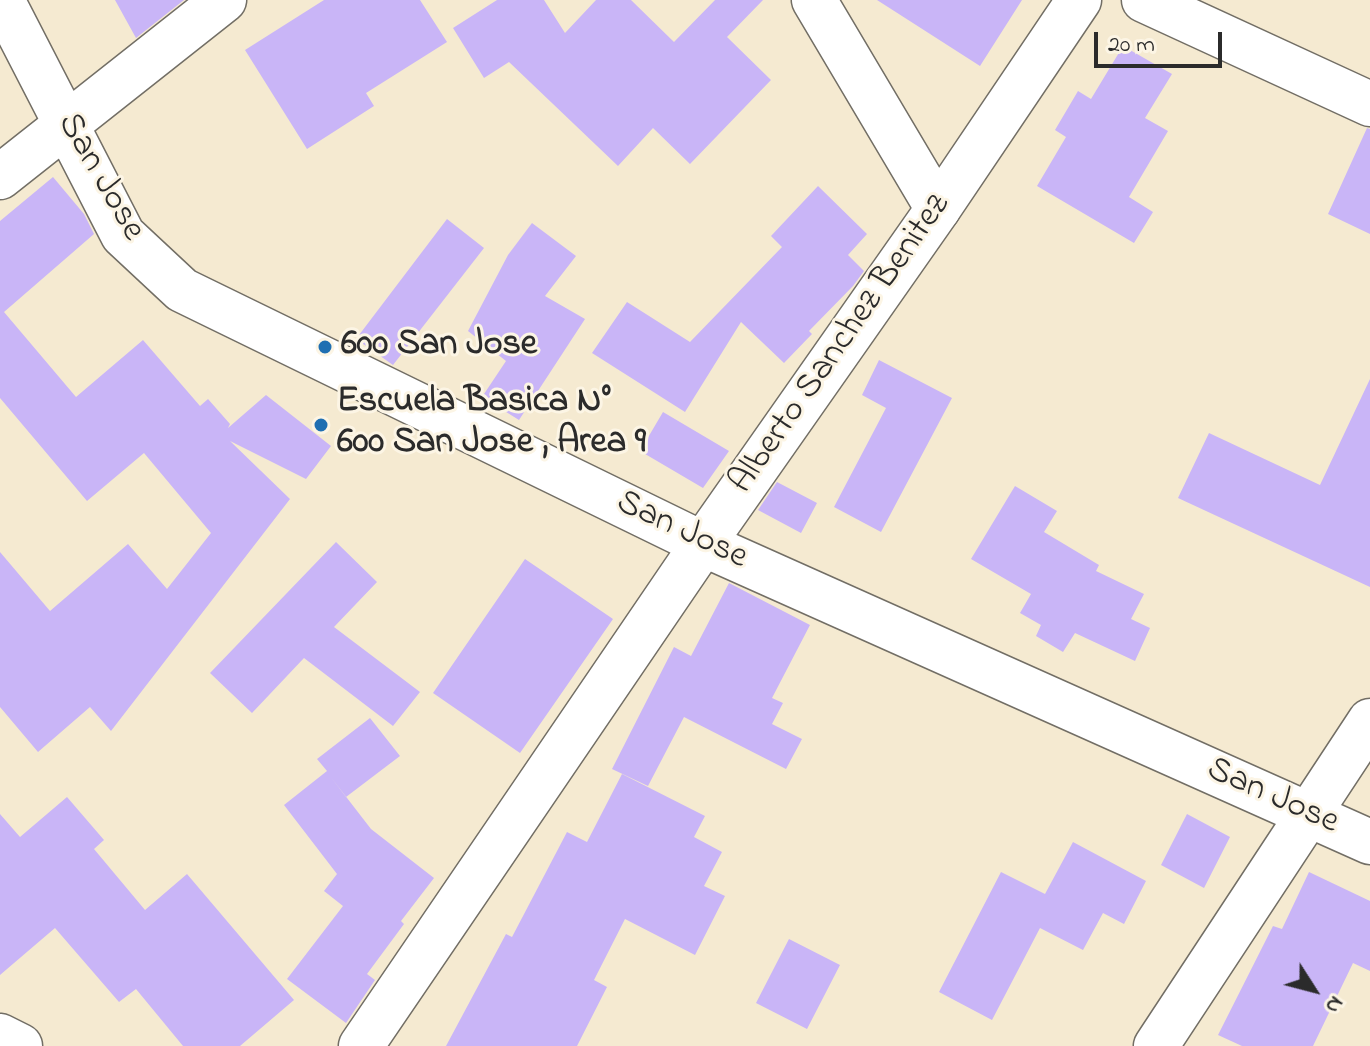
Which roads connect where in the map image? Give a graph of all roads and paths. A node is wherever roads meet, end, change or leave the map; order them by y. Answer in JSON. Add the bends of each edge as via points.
{"nodes":[{"id":1,"x":2,"y":0,"type":"edge"},
{"id":2,"x":224,"y":0,"type":"edge"},
{"id":3,"x":814,"y":0,"type":"edge"},
{"id":4,"x":1079,"y":0,"type":"edge"},
{"id":5,"x":1144,"y":0,"type":"edge"},
{"id":6,"x":1370,"y":104,"type":"edge"},
{"id":7,"x":65,"y":125,"type":"junction"},
{"id":8,"x":0,"y":177,"type":"edge"},
{"id":9,"x":938,"y":209,"type":"junction"},
{"id":10,"x":703,"y":544,"type":"junction"},
{"id":11,"x":1370,"y":721,"type":"edge"},
{"id":12,"x":1309,"y":814,"type":"junction"},
{"id":13,"x":1370,"y":842,"type":"edge"},
{"id":14,"x":0,"y":1036,"type":"edge"},
{"id":15,"x":20,"y":1046,"type":"edge"},
{"id":16,"x":361,"y":1046,"type":"edge"},
{"id":17,"x":1156,"y":1046,"type":"edge"}],
"edges":[{"from":1,"to":7,"type":"street","name":"San Jose"},
{"from":2,"to":7,"type":"street"},
{"from":3,"to":9,"type":"street"},
{"from":4,"to":9,"type":"street","name":"Alberto Sanchez Benitez"},
{"from":5,"to":6,"type":"street"},
{"from":7,"to":8,"type":"street"},
{"from":7,"to":10,"type":"street","name":"San Jose","via":[[123,235],[182,290]]},
{"from":9,"to":10,"type":"street","name":"Alberto Sanchez Benitez"},
{"from":10,"to":12,"type":"street","name":"San Jose"},
{"from":10,"to":16,"type":"street","name":"Alberto Sanchez Benitez"},
{"from":11,"to":12,"type":"street"},
{"from":12,"to":13,"type":"street","name":"San Jose"},
{"from":12,"to":17,"type":"street"},
{"from":14,"to":15,"type":"street"}]}
